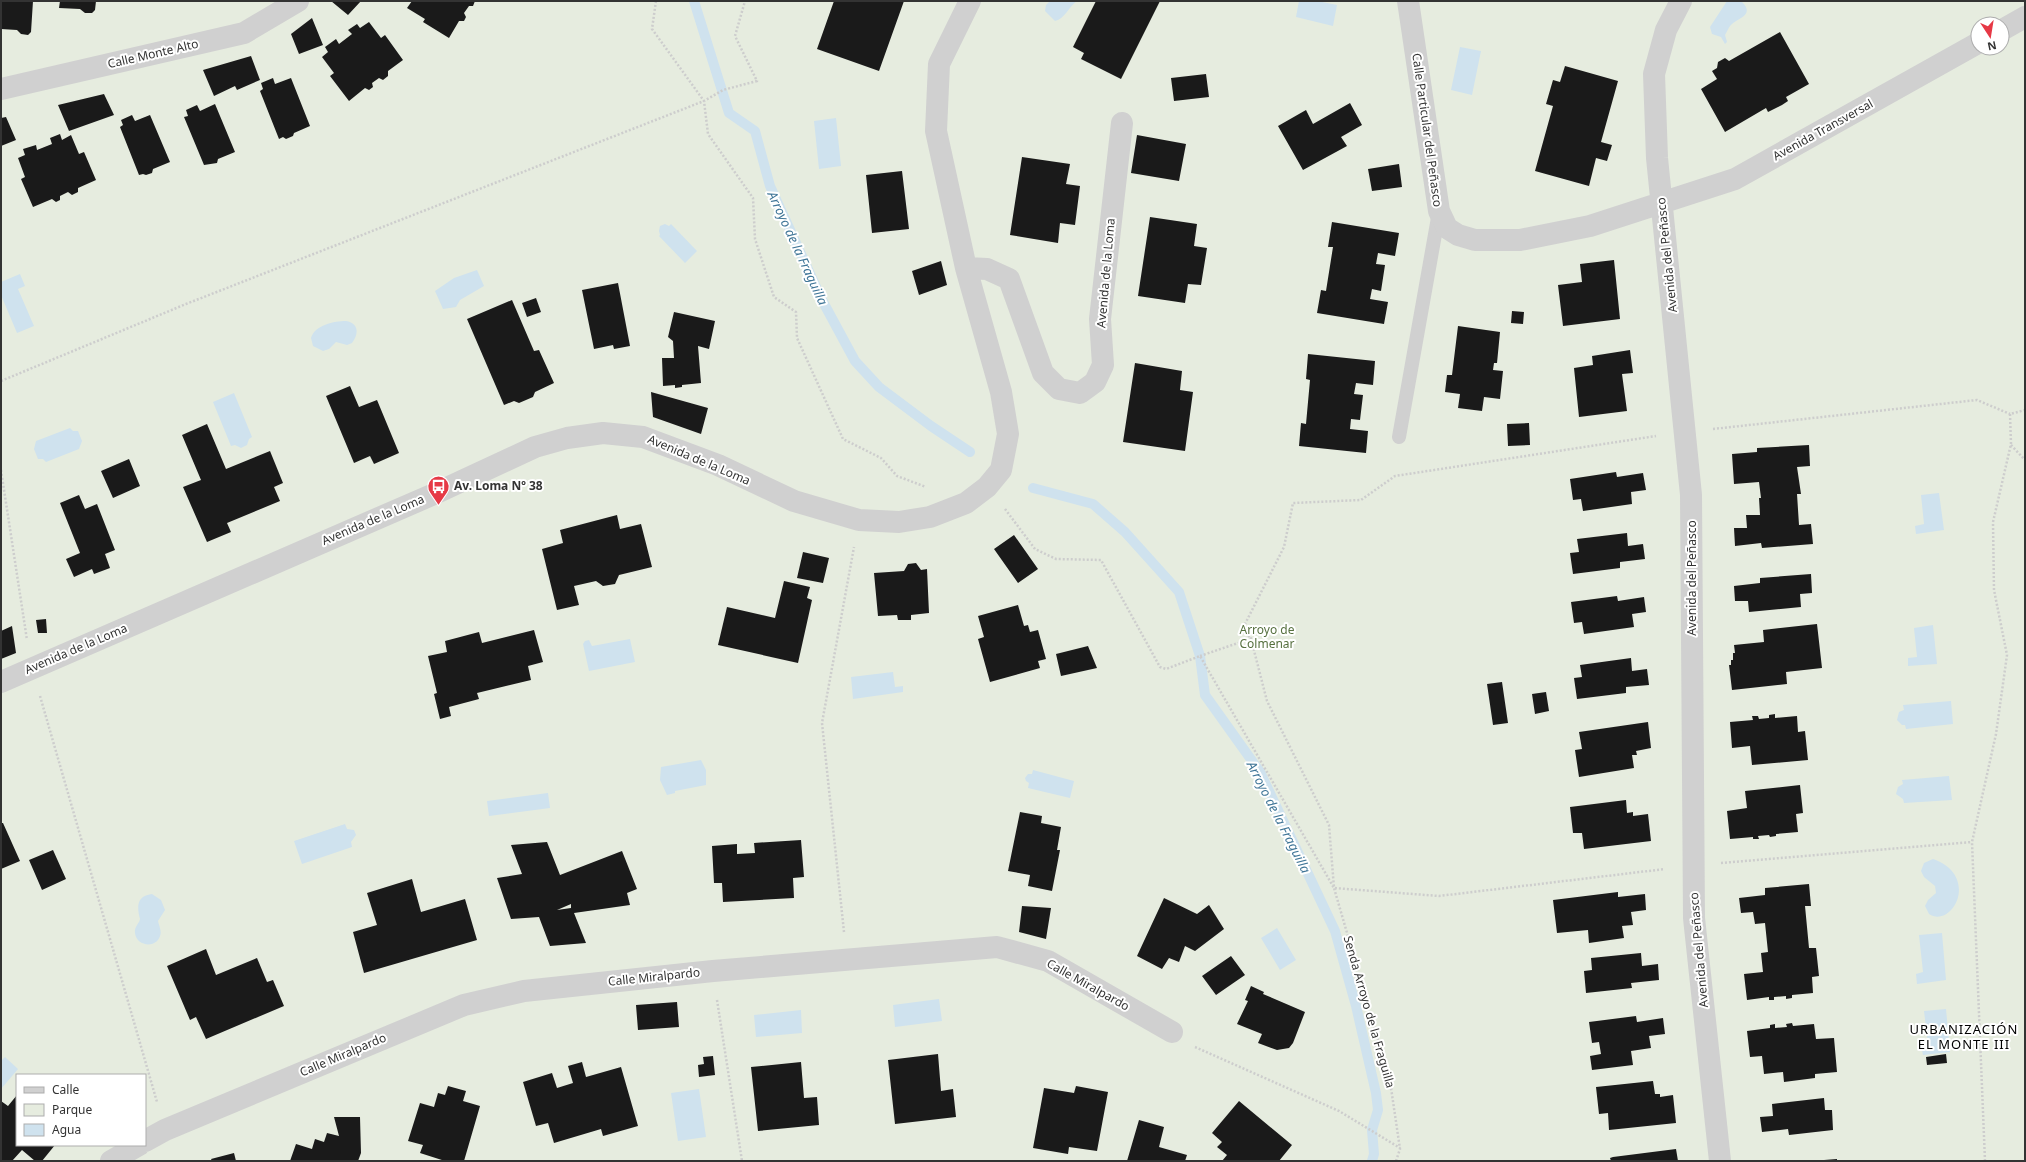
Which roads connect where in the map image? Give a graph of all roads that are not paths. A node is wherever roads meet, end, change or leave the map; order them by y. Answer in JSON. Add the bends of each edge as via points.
{"nodes":[{"id":1,"x":298,"y":1,"type":"edge"},
{"id":2,"x":970,"y":1,"type":"edge"},
{"id":3,"x":1408,"y":1,"type":"edge"},
{"id":4,"x":1681,"y":1,"type":"edge"},
{"id":5,"x":2025,"y":17,"type":"edge"},
{"id":6,"x":2010,"y":25,"type":"edge"},
{"id":7,"x":1970,"y":48,"type":"edge"},
{"id":8,"x":1,"y":89,"type":"edge"},
{"id":9,"x":1122,"y":123,"type":"dead end"},
{"id":10,"x":1661,"y":203,"type":"junction"},
{"id":11,"x":1439,"y":211,"type":"junction"},
{"id":12,"x":966,"y":268,"type":"junction"},
{"id":13,"x":1399,"y":437,"type":"dead end"},
{"id":14,"x":1,"y":682,"type":"edge"},
{"id":15,"x":1172,"y":1032,"type":"road end"},
{"id":16,"x":146,"y":1140,"type":"edge"},
{"id":17,"x":137,"y":1146,"type":"edge"},
{"id":18,"x":111,"y":1161,"type":"edge"},
{"id":19,"x":1720,"y":1161,"type":"edge"}],
"edges":[{"from":1,"to":8,"type":"street","name":"Calle Monte Alto","via":[[244,33]]},
{"from":2,"to":12,"type":"street","name":"Avenida de la Loma","via":[[939,64],[936,131]]},
{"from":3,"to":11,"type":"street","name":"Calle Particular del Peñasco"},
{"from":4,"to":10,"type":"street","name":"Avenida del Peñasco","via":[[1666,30],[1654,74]]},
{"from":5,"to":6,"type":"street"},
{"from":7,"to":10,"type":"street","name":"Avenida Transversal","via":[[1735,179]]},
{"from":9,"to":12,"type":"street","name":"Avenida de la Loma","via":[[1100,319],[1103,365],[1095,382],[1080,393],[1059,389],[1042,373],[1009,279],[987,270]]},
{"from":10,"to":11,"type":"street","name":"Calle Particular del Peñasco","via":[[1590,226],[1520,240],[1475,240],[1458,235],[1447,228]]},
{"from":10,"to":19,"type":"street","name":"Avenida del Peñasco","via":[[1691,495],[1694,918]]},
{"from":11,"to":13,"type":"lane"},
{"from":12,"to":14,"type":"street","name":"Avenida de la Loma","via":[[1001,392],[1008,434],[1004,464],[988,487],[966,503],[930,517],[899,522],[859,520],[794,501],[718,465],[643,436],[603,433],[566,438],[535,447],[434,494]]},
{"from":15,"to":16,"type":"street","name":"Calle Miralpardo","via":[[1048,961],[997,947],[713,971],[524,991],[464,1005],[165,1130]]},
{"from":17,"to":18,"type":"street"}]}
